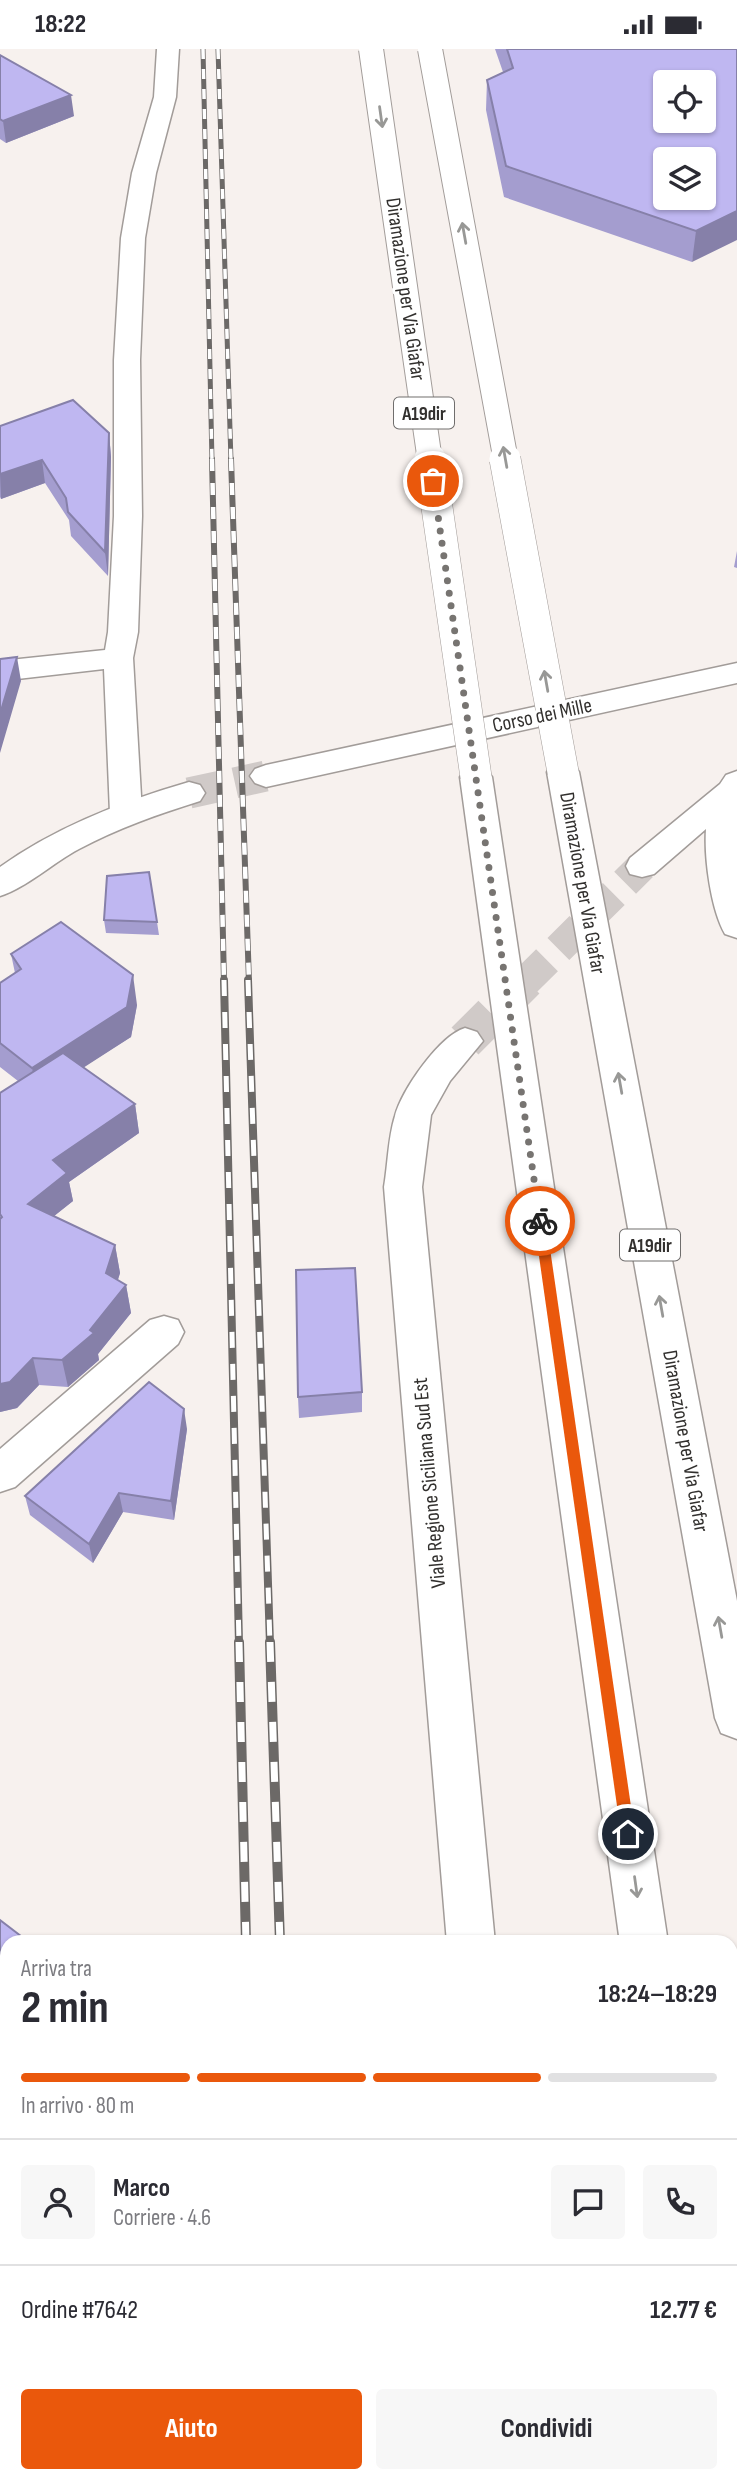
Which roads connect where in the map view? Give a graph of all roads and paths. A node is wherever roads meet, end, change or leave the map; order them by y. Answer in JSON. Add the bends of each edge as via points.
{"nodes":[{"id":1,"x":168,"y":49,"type":"edge"},
{"id":2,"x":371,"y":49,"type":"edge"},
{"id":3,"x":430,"y":49,"type":"edge"},
{"id":4,"x":118,"y":658,"type":"junction"},
{"id":5,"x":0,"y":671,"type":"edge"},
{"id":6,"x":737,"y":673,"type":"edge"},
{"id":7,"x":266,"y":776,"type":"tunnel mouth"},
{"id":8,"x":734,"y":787,"type":"edge"},
{"id":9,"x":189,"y":793,"type":"tunnel mouth"},
{"id":10,"x":126,"y":813,"type":"junction"},
{"id":11,"x":642,"y":866,"type":"tunnel mouth"},
{"id":12,"x":0,"y":884,"type":"edge"},
{"id":13,"x":737,"y":926,"type":"edge"},
{"id":14,"x":465,"y":1041,"type":"tunnel mouth"},
{"id":15,"x":164,"y":1332,"type":"dead end"},
{"id":16,"x":0,"y":1473,"type":"edge"},
{"id":17,"x":737,"y":1718,"type":"edge"},
{"id":18,"x":470,"y":1935,"type":"edge"},
{"id":19,"x":643,"y":1935,"type":"edge"}],
"edges":[{"from":1,"to":4,"type":"main road","via":[[165,97],[144,173],[133,238],[127,360],[128,516]]},
{"from":2,"to":19,"type":"main road","name":"Diramazione per Via Giafar","number":"A19dir","one_way":true,"bridge":true},
{"from":17,"to":3,"type":"main road","name":"Diramazione per Via Giafar","number":"A19dir","one_way":true,"bridge":true},
{"from":4,"to":5,"type":"main road"},
{"from":4,"to":10,"type":"main road"},
{"from":6,"to":7,"type":"main road","name":"Corso dei Mille"},
{"from":8,"to":11,"type":"main road"},
{"from":8,"to":13,"type":"main road","via":[[723,826],[725,873]]},
{"from":9,"to":10,"type":"main road"},
{"from":10,"to":12,"type":"main road","via":[[36,856]]},
{"from":14,"to":18,"type":"main road","name":"Viale Regione Siciliana Sud Est","via":[[437,1072],[414,1115],[403,1187]]},
{"from":15,"to":16,"type":"main road"}]}
